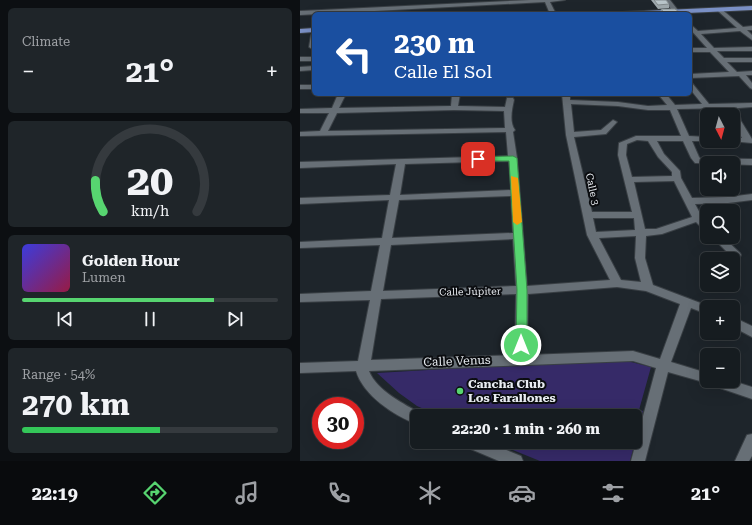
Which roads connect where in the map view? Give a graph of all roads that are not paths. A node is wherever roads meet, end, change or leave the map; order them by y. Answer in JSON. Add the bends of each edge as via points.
{"nodes":[{"id":1,"x":408,"y":0,"type":"edge"},
{"id":2,"x":547,"y":0,"type":"edge"},
{"id":3,"x":562,"y":0,"type":"edge"},
{"id":4,"x":667,"y":0,"type":"edge"},
{"id":5,"x":752,"y":8,"type":"edge"},
{"id":6,"x":720,"y":10,"type":"junction"},
{"id":7,"x":408,"y":11,"type":"edge"},
{"id":8,"x":370,"y":12,"type":"edge"},
{"id":9,"x":552,"y":12,"type":"edge"},
{"id":10,"x":676,"y":12,"type":"edge"},
{"id":11,"x":691,"y":12,"type":"edge"},
{"id":12,"x":300,"y":13,"type":"edge"},
{"id":13,"x":312,"y":13,"type":"edge"},
{"id":14,"x":692,"y":28,"type":"edge"},
{"id":15,"x":752,"y":28,"type":"edge"},
{"id":16,"x":742,"y":29,"type":"junction"},
{"id":17,"x":312,"y":30,"type":"edge"},
{"id":18,"x":300,"y":31,"type":"edge"},
{"id":19,"x":697,"y":33,"type":"junction"},
{"id":20,"x":752,"y":38,"type":"edge"},
{"id":21,"x":752,"y":49,"type":"edge"},
{"id":22,"x":692,"y":50,"type":"edge"},
{"id":23,"x":713,"y":50,"type":"junction"},
{"id":24,"x":300,"y":59,"type":"edge"},
{"id":25,"x":312,"y":59,"type":"edge"},
{"id":26,"x":723,"y":60,"type":"junction"},
{"id":27,"x":752,"y":60,"type":"edge"},
{"id":28,"x":312,"y":68,"type":"edge"},
{"id":29,"x":300,"y":69,"type":"edge"},
{"id":30,"x":752,"y":73,"type":"edge"},
{"id":31,"x":738,"y":74,"type":"junction"},
{"id":32,"x":692,"y":76,"type":"edge"},
{"id":33,"x":300,"y":87,"type":"edge"},
{"id":34,"x":312,"y":87,"type":"edge"},
{"id":35,"x":692,"y":87,"type":"edge"},
{"id":36,"x":752,"y":87,"type":"edge"},
{"id":37,"x":341,"y":96,"type":"edge"},
{"id":38,"x":456,"y":96,"type":"edge"},
{"id":39,"x":663,"y":96,"type":"edge"},
{"id":40,"x":566,"y":98,"type":"edge"},
{"id":41,"x":510,"y":100,"type":"dead end"},
{"id":42,"x":734,"y":105,"type":"junction"},
{"id":43,"x":752,"y":105,"type":"edge"},
{"id":44,"x":707,"y":106,"type":"junction"},
{"id":45,"x":454,"y":108,"type":"junction"},
{"id":46,"x":672,"y":108,"type":"junction"},
{"id":47,"x":508,"y":109,"type":"junction"},
{"id":48,"x":335,"y":110,"type":"junction"},
{"id":49,"x":300,"y":111,"type":"edge"},
{"id":50,"x":613,"y":122,"type":"dead end"},
{"id":51,"x":510,"y":130,"type":"junction"},
{"id":52,"x":300,"y":134,"type":"edge"},
{"id":53,"x":323,"y":134,"type":"junction"},
{"id":54,"x":570,"y":135,"type":"junction"},
{"id":55,"x":651,"y":138,"type":"junction"},
{"id":56,"x":686,"y":138,"type":"junction"},
{"id":57,"x":700,"y":139,"type":"edge"},
{"id":58,"x":740,"y":140,"type":"edge"},
{"id":59,"x":750,"y":141,"type":"edge"},
{"id":60,"x":513,"y":158,"type":"junction"},
{"id":61,"x":401,"y":162,"type":"junction"},
{"id":62,"x":752,"y":162,"type":"edge"},
{"id":63,"x":300,"y":165,"type":"edge"},
{"id":64,"x":677,"y":178,"type":"junction"},
{"id":65,"x":629,"y":180,"type":"junction"},
{"id":66,"x":516,"y":194,"type":"junction"},
{"id":67,"x":395,"y":197,"type":"junction"},
{"id":68,"x":752,"y":197,"type":"edge"},
{"id":69,"x":300,"y":201,"type":"edge"},
{"id":70,"x":689,"y":201,"type":"junction"},
{"id":71,"x":587,"y":215,"type":"junction"},
{"id":72,"x":638,"y":215,"type":"junction"},
{"id":73,"x":698,"y":218,"type":"joint"},
{"id":74,"x":640,"y":234,"type":"junction"},
{"id":75,"x":592,"y":235,"type":"junction"},
{"id":76,"x":518,"y":236,"type":"junction"},
{"id":77,"x":387,"y":241,"type":"junction"},
{"id":78,"x":724,"y":244,"type":"edge"},
{"id":79,"x":300,"y":245,"type":"edge"},
{"id":80,"x":732,"y":252,"type":"edge"},
{"id":81,"x":617,"y":283,"type":"junction"},
{"id":82,"x":648,"y":287,"type":"junction"},
{"id":83,"x":522,"y":290,"type":"junction"},
{"id":84,"x":377,"y":294,"type":"junction"},
{"id":85,"x":300,"y":298,"type":"edge"},
{"id":86,"x":687,"y":302,"type":"junction"},
{"id":87,"x":700,"y":307,"type":"edge"},
{"id":88,"x":740,"y":325,"type":"edge"},
{"id":89,"x":752,"y":332,"type":"edge"},
{"id":90,"x":521,"y":359,"type":"junction"},
{"id":91,"x":664,"y":364,"type":"junction"},
{"id":92,"x":363,"y":365,"type":"junction"},
{"id":93,"x":300,"y":368,"type":"edge"},
{"id":94,"x":700,"y":376,"type":"edge"},
{"id":95,"x":737,"y":388,"type":"edge"},
{"id":96,"x":752,"y":393,"type":"edge"},
{"id":97,"x":410,"y":414,"type":"edge"},
{"id":98,"x":752,"y":440,"type":"edge"},
{"id":99,"x":488,"y":449,"type":"edge"},
{"id":100,"x":516,"y":461,"type":"edge"},
{"id":101,"x":638,"y":461,"type":"edge"},
{"id":102,"x":742,"y":461,"type":"edge"}],
"edges":[{"from":1,"to":7,"type":"street"},
{"from":2,"to":3,"type":"street"},
{"from":2,"to":7,"type":"street"},
{"from":2,"to":9,"type":"street"},
{"from":4,"to":10,"type":"street"},
{"from":5,"to":6,"type":"main road"},
{"from":6,"to":11,"type":"main road"},
{"from":6,"to":16,"type":"street"},
{"from":7,"to":8,"type":"street"},
{"from":12,"to":13,"type":"street"},
{"from":14,"to":19,"type":"street"},
{"from":15,"to":16,"type":"street"},
{"from":16,"to":19,"type":"street"},
{"from":16,"to":20,"type":"street"},
{"from":17,"to":18,"type":"main road"},
{"from":19,"to":23,"type":"street"},
{"from":21,"to":23,"type":"street"},
{"from":22,"to":23,"type":"street"},
{"from":23,"to":26,"type":"street"},
{"from":24,"to":25,"type":"street"},
{"from":26,"to":27,"type":"street"},
{"from":26,"to":31,"type":"street"},
{"from":28,"to":29,"type":"street"},
{"from":30,"to":31,"type":"street"},
{"from":31,"to":32,"type":"street"},
{"from":31,"to":36,"type":"street"},
{"from":33,"to":34,"type":"street"},
{"from":35,"to":44,"type":"street"},
{"from":37,"to":48,"type":"street"},
{"from":38,"to":45,"type":"street"},
{"from":39,"to":46,"type":"street"},
{"from":40,"to":46,"type":"street","via":[[648,108]]},
{"from":40,"to":54,"type":"street","name":"Calle 3"},
{"from":41,"to":47,"type":"street"},
{"from":42,"to":43,"type":"street"},
{"from":42,"to":44,"type":"street"},
{"from":42,"to":59,"type":"street","via":[[737,121]]},
{"from":44,"to":46,"type":"street"},
{"from":45,"to":47,"type":"street"},
{"from":45,"to":48,"type":"street"},
{"from":46,"to":56,"type":"street"},
{"from":47,"to":51,"type":"street"},
{"from":48,"to":49,"type":"street"},
{"from":48,"to":53,"type":"street"},
{"from":50,"to":54,"type":"street","via":[[603,132]]},
{"from":51,"to":53,"type":"street"},
{"from":51,"to":60,"type":"street"},
{"from":52,"to":53,"type":"street"},
{"from":54,"to":71,"type":"street","name":"Calle 3"},
{"from":55,"to":56,"type":"street"},
{"from":55,"to":64,"type":"street","via":[[676,171]]},
{"from":55,"to":65,"type":"street","via":[[636,138],[623,143],[622,155]]},
{"from":56,"to":57,"type":"street"},
{"from":56,"to":62,"type":"street","via":[[698,161]]},
{"from":58,"to":59,"type":"street"},
{"from":60,"to":61,"type":"street"},
{"from":60,"to":66,"type":"street"},
{"from":61,"to":63,"type":"street"},
{"from":61,"to":67,"type":"street"},
{"from":64,"to":65,"type":"street"},
{"from":64,"to":70,"type":"street"},
{"from":65,"to":72,"type":"street"},
{"from":66,"to":67,"type":"street"},
{"from":66,"to":76,"type":"street"},
{"from":67,"to":69,"type":"street"},
{"from":67,"to":77,"type":"street"},
{"from":68,"to":70,"type":"street"},
{"from":70,"to":73,"type":"street"},
{"from":71,"to":72,"type":"street"},
{"from":71,"to":75,"type":"street","name":"Calle 3"},
{"from":72,"to":74,"type":"street"},
{"from":73,"to":74,"type":"street","via":[[658,232]]},
{"from":74,"to":75,"type":"street"},
{"from":74,"to":82,"type":"street","via":[[640,258]]},
{"from":75,"to":81,"type":"street","name":"Calle 3"},
{"from":76,"to":77,"type":"street"},
{"from":76,"to":83,"type":"street"},
{"from":77,"to":79,"type":"street"},
{"from":77,"to":84,"type":"street"},
{"from":78,"to":80,"type":"street"},
{"from":81,"to":82,"type":"street","name":"Calle Júpiter"},
{"from":81,"to":83,"type":"street","name":"Calle Júpiter"},
{"from":82,"to":86,"type":"street","name":"Calle Júpiter"},
{"from":83,"to":84,"type":"street","name":"Calle Júpiter"},
{"from":83,"to":90,"type":"street"},
{"from":84,"to":85,"type":"street","name":"Calle Júpiter"},
{"from":84,"to":92,"type":"street"},
{"from":86,"to":87,"type":"street","name":"Calle Júpiter"},
{"from":86,"to":91,"type":"street"},
{"from":88,"to":89,"type":"street"},
{"from":90,"to":91,"type":"street","name":"Calle Venus","via":[[633,356]]},
{"from":90,"to":92,"type":"street","name":"Calle Venus"},
{"from":91,"to":94,"type":"street","name":"Calle Venus"},
{"from":91,"to":101,"type":"street"},
{"from":92,"to":93,"type":"street","name":"Calle Venus"},
{"from":92,"to":97,"type":"street","via":[[362,372],[370,384]]},
{"from":95,"to":96,"type":"street"},
{"from":98,"to":102,"type":"street"},
{"from":99,"to":100,"type":"street"}]}
